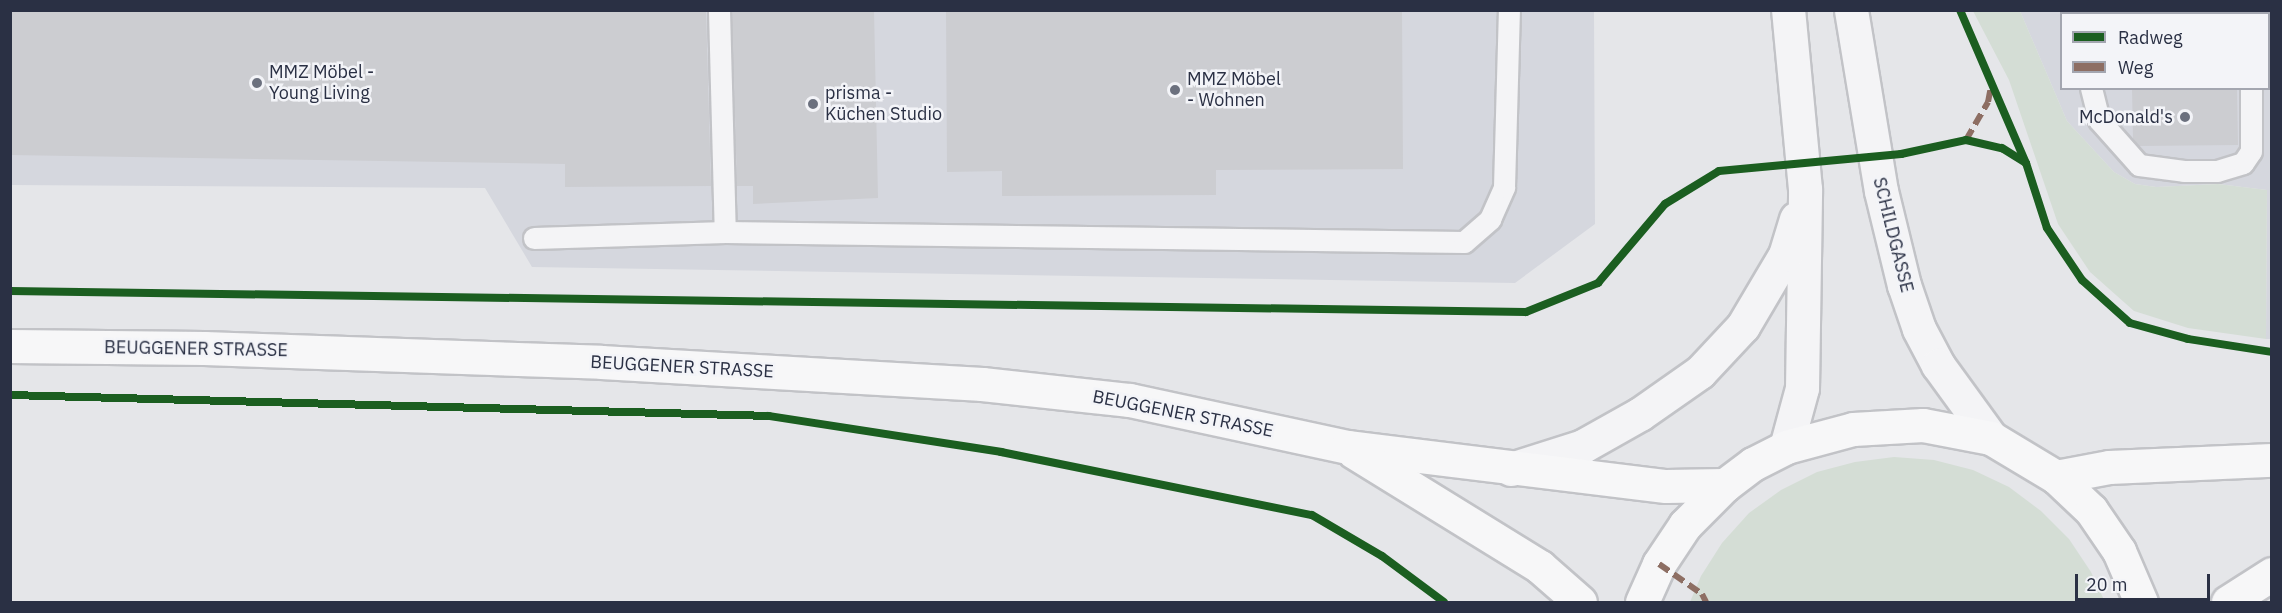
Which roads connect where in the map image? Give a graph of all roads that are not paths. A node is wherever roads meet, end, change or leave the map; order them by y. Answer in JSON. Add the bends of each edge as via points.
{"nodes":[{"id":1,"x":719,"y":10,"type":"edge"},
{"id":2,"x":1509,"y":10,"type":"edge"},
{"id":3,"x":1788,"y":10,"type":"edge"},
{"id":4,"x":1851,"y":10,"type":"edge"},
{"id":5,"x":2092,"y":90,"type":"edge"},
{"id":6,"x":2251,"y":90,"type":"edge"},
{"id":7,"x":1805,"y":189,"type":"junction"},
{"id":8,"x":725,"y":232,"type":"junction"},
{"id":9,"x":534,"y":238,"type":"dead end"},
{"id":10,"x":10,"y":346,"type":"edge"},
{"id":11,"x":1991,"y":438,"type":"junction"},
{"id":12,"x":1347,"y":447,"type":"junction"},
{"id":13,"x":1786,"y":447,"type":"junction"},
{"id":14,"x":2271,"y":460,"type":"edge"},
{"id":15,"x":1511,"y":469,"type":"junction"},
{"id":16,"x":2056,"y":477,"type":"junction"},
{"id":17,"x":1725,"y":485,"type":"junction"},
{"id":18,"x":2271,"y":574,"type":"edge"},
{"id":19,"x":1580,"y":603,"type":"edge"},
{"id":20,"x":1642,"y":603,"type":"edge"},
{"id":21,"x":2141,"y":603,"type":"edge"},
{"id":22,"x":2228,"y":603,"type":"edge"}],
"edges":[{"from":1,"to":8,"type":"lane"},
{"from":2,"to":8,"type":"lane","via":[[1504,188],[1490,219],[1464,242]]},
{"from":3,"to":7,"type":"street"},
{"from":4,"to":11,"type":"street","name":"SCHILDGASSE","via":[[1881,191],[1908,296],[1919,329],[1938,365]]},
{"from":5,"to":6,"type":"lane","via":[[2099,120],[2139,165],[2184,171],[2217,171],[2243,163],[2252,151]]},
{"from":7,"to":13,"type":"street","via":[[1802,388]]},
{"from":7,"to":15,"type":"street","via":[[1785,255],[1743,326],[1700,372],[1640,414],[1583,446]]},
{"from":8,"to":9,"type":"lane"},
{"from":10,"to":12,"type":"main road","name":"BEUGGENER STRASSE","via":[[204,348],[601,362],[981,384],[1130,400]]},
{"from":11,"to":13,"type":"main road","via":[[1923,425],[1853,429]]},
{"from":11,"to":16,"type":"main road"},
{"from":12,"to":15,"type":"main road","name":"BEUGGENER STRASSE"},
{"from":12,"to":19,"type":"main road","name":"BEUGGENER STRASSE","via":[[1540,567]]},
{"from":13,"to":17,"type":"main road"},
{"from":14,"to":16,"type":"main road","via":[[2109,467]]},
{"from":15,"to":17,"type":"main road","name":"BEUGGENER STRASSE","via":[[1666,486]]},
{"from":16,"to":21,"type":"main road","via":[[2091,510],[2119,551]]},
{"from":17,"to":20,"type":"main road","via":[[1685,525],[1659,564]]},
{"from":18,"to":22,"type":"main road"}]}
